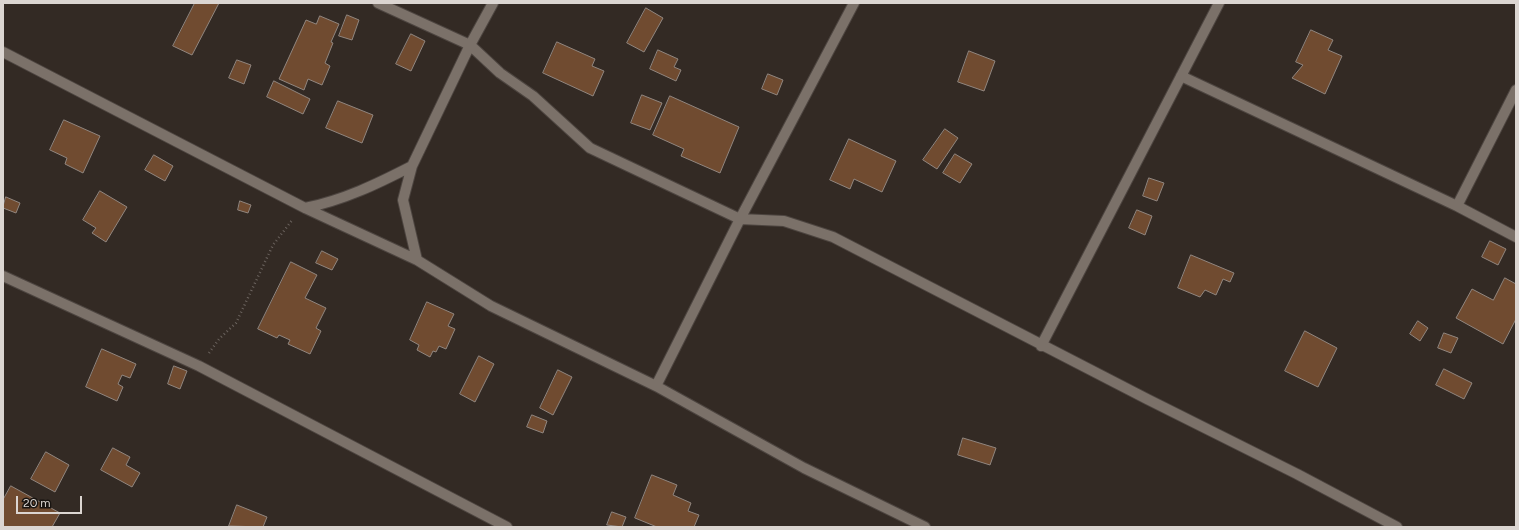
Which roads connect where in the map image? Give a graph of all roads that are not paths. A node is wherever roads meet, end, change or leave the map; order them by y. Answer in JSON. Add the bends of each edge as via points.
{"nodes":[{"id":1,"x":378,"y":3,"type":"edge"},
{"id":2,"x":493,"y":3,"type":"edge"},
{"id":3,"x":854,"y":3,"type":"edge"},
{"id":4,"x":1219,"y":3,"type":"edge"},
{"id":5,"x":470,"y":45,"type":"junction"},
{"id":6,"x":3,"y":52,"type":"edge"},
{"id":7,"x":1181,"y":76,"type":"junction"},
{"id":8,"x":1516,"y":90,"type":"edge"},
{"id":9,"x":412,"y":166,"type":"junction"},
{"id":10,"x":1457,"y":206,"type":"junction"},
{"id":11,"x":305,"y":208,"type":"junction"},
{"id":12,"x":740,"y":219,"type":"junction"},
{"id":13,"x":1516,"y":237,"type":"edge"},
{"id":14,"x":417,"y":260,"type":"junction"},
{"id":15,"x":4,"y":277,"type":"edge"},
{"id":16,"x":1041,"y":346,"type":"junction"},
{"id":17,"x":656,"y":386,"type":"junction"},
{"id":18,"x":507,"y":527,"type":"edge"},
{"id":19,"x":925,"y":527,"type":"edge"},
{"id":20,"x":1397,"y":527,"type":"edge"}],
"edges":[{"from":1,"to":5,"type":"street"},
{"from":2,"to":5,"type":"street"},
{"from":3,"to":12,"type":"street"},
{"from":4,"to":7,"type":"street"},
{"from":5,"to":9,"type":"street"},
{"from":5,"to":12,"type":"street","via":[[500,73],[533,96],[590,148]]},
{"from":6,"to":11,"type":"street"},
{"from":7,"to":10,"type":"street"},
{"from":7,"to":16,"type":"street"},
{"from":8,"to":10,"type":"street"},
{"from":9,"to":11,"type":"street","via":[[376,185],[330,203]]},
{"from":9,"to":14,"type":"street","via":[[403,200]]},
{"from":10,"to":13,"type":"street"},
{"from":11,"to":14,"type":"street"},
{"from":12,"to":16,"type":"street","via":[[784,221],[833,237]]},
{"from":12,"to":17,"type":"street"},
{"from":14,"to":17,"type":"street","via":[[491,306]]},
{"from":15,"to":18,"type":"street","via":[[199,366]]},
{"from":16,"to":20,"type":"street"},
{"from":17,"to":19,"type":"street","via":[[804,468]]}]}
